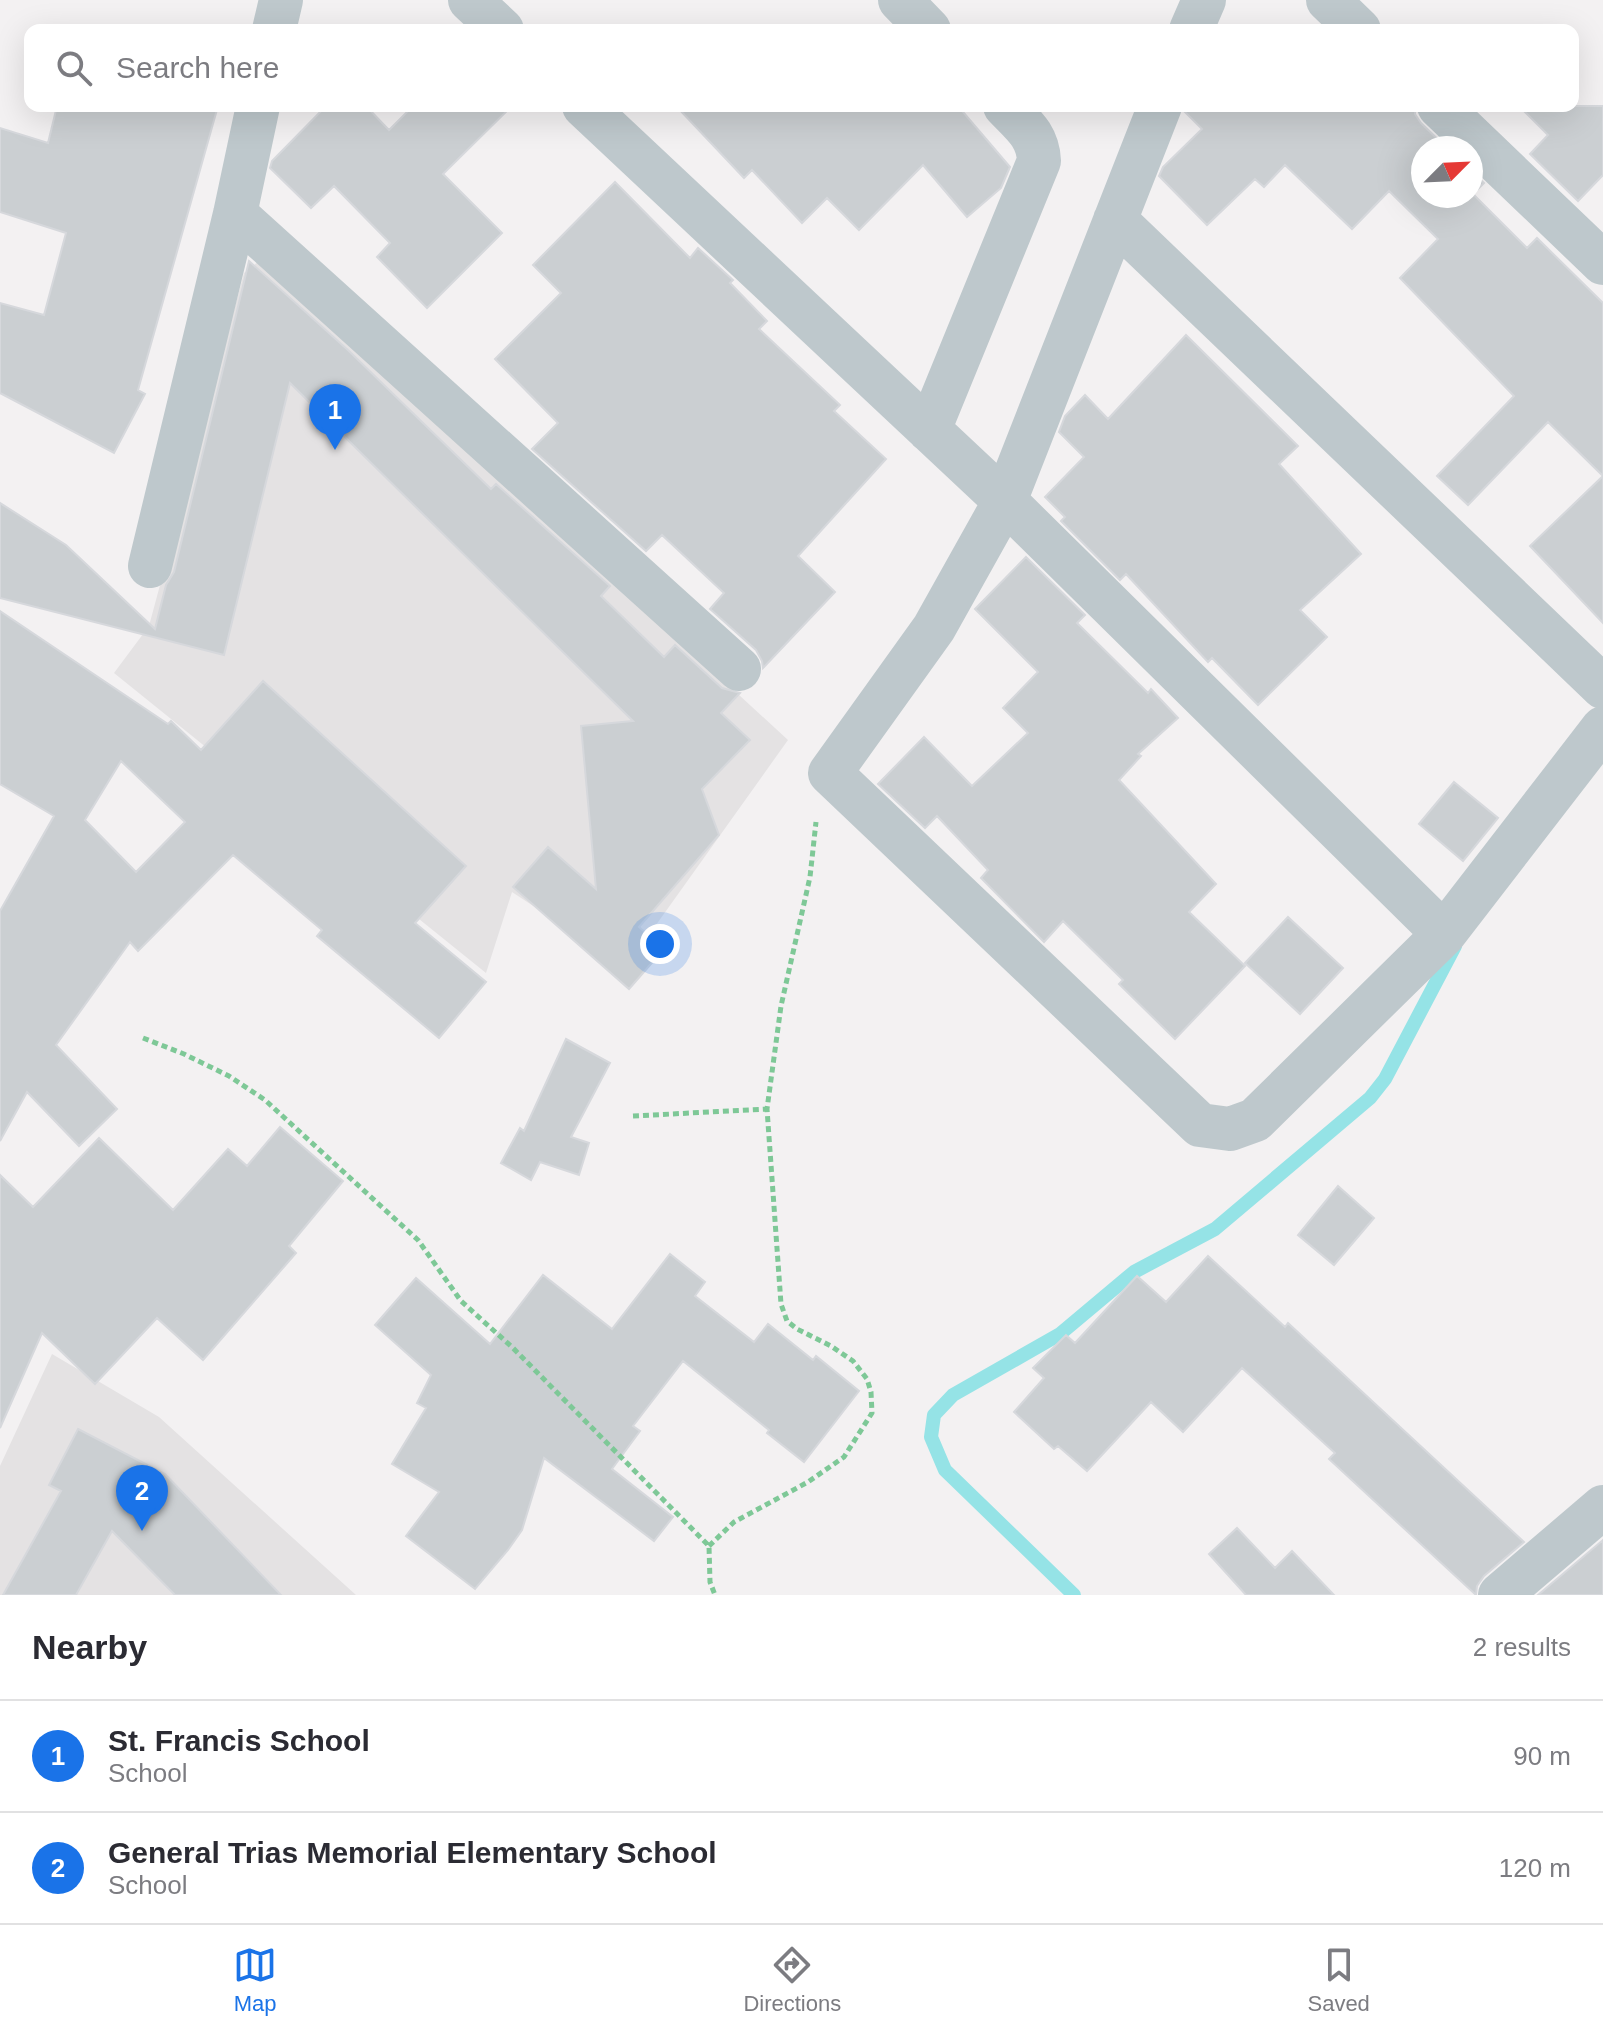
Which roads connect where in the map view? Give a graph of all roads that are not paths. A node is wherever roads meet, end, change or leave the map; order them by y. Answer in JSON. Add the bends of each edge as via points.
{"nodes":[{"id":1,"x":281,"y":0,"type":"edge"},
{"id":2,"x":470,"y":0,"type":"edge"},
{"id":3,"x":900,"y":0,"type":"edge"},
{"id":4,"x":1204,"y":0,"type":"edge"},
{"id":5,"x":1328,"y":0,"type":"edge"},
{"id":6,"x":275,"y":24,"type":"edge"},
{"id":7,"x":496,"y":24,"type":"edge"},
{"id":8,"x":923,"y":24,"type":"edge"},
{"id":9,"x":1194,"y":24,"type":"edge"},
{"id":10,"x":1353,"y":24,"type":"edge"},
{"id":11,"x":257,"y":112,"type":"edge"},
{"id":12,"x":590,"y":112,"type":"edge"},
{"id":13,"x":1011,"y":112,"type":"edge"},
{"id":14,"x":1158,"y":112,"type":"edge"},
{"id":15,"x":1445,"y":112,"type":"edge"},
{"id":16,"x":235,"y":214,"type":"junction"},
{"id":17,"x":1115,"y":220,"type":"junction"},
{"id":18,"x":1603,"y":263,"type":"edge"},
{"id":19,"x":929,"y":430,"type":"junction"},
{"id":20,"x":1005,"y":501,"type":"junction"},
{"id":21,"x":150,"y":566,"type":"dead end"},
{"id":22,"x":739,"y":669,"type":"dead end"},
{"id":23,"x":1603,"y":687,"type":"edge"},
{"id":24,"x":1603,"y":728,"type":"edge"},
{"id":25,"x":1444,"y":934,"type":"junction"},
{"id":26,"x":1603,"y":1507,"type":"edge"},
{"id":27,"x":1500,"y":1595,"type":"edge"}],
"edges":[{"from":1,"to":6,"type":"street"},
{"from":2,"to":7,"type":"street"},
{"from":3,"to":8,"type":"street"},
{"from":4,"to":9,"type":"street"},
{"from":5,"to":10,"type":"street"},
{"from":11,"to":16,"type":"street"},
{"from":12,"to":19,"type":"street"},
{"from":13,"to":19,"type":"street","via":[[1038,145],[1039,161]]},
{"from":14,"to":17,"type":"street"},
{"from":15,"to":18,"type":"street"},
{"from":16,"to":21,"type":"street"},
{"from":16,"to":22,"type":"street"},
{"from":17,"to":20,"type":"street"},
{"from":17,"to":23,"type":"street"},
{"from":19,"to":20,"type":"street"},
{"from":20,"to":25,"type":"street"},
{"from":20,"to":25,"type":"street","via":[[934,628],[830,773],[1200,1125],[1230,1129],[1255,1120]]},
{"from":24,"to":25,"type":"street"},
{"from":26,"to":27,"type":"street"}]}
